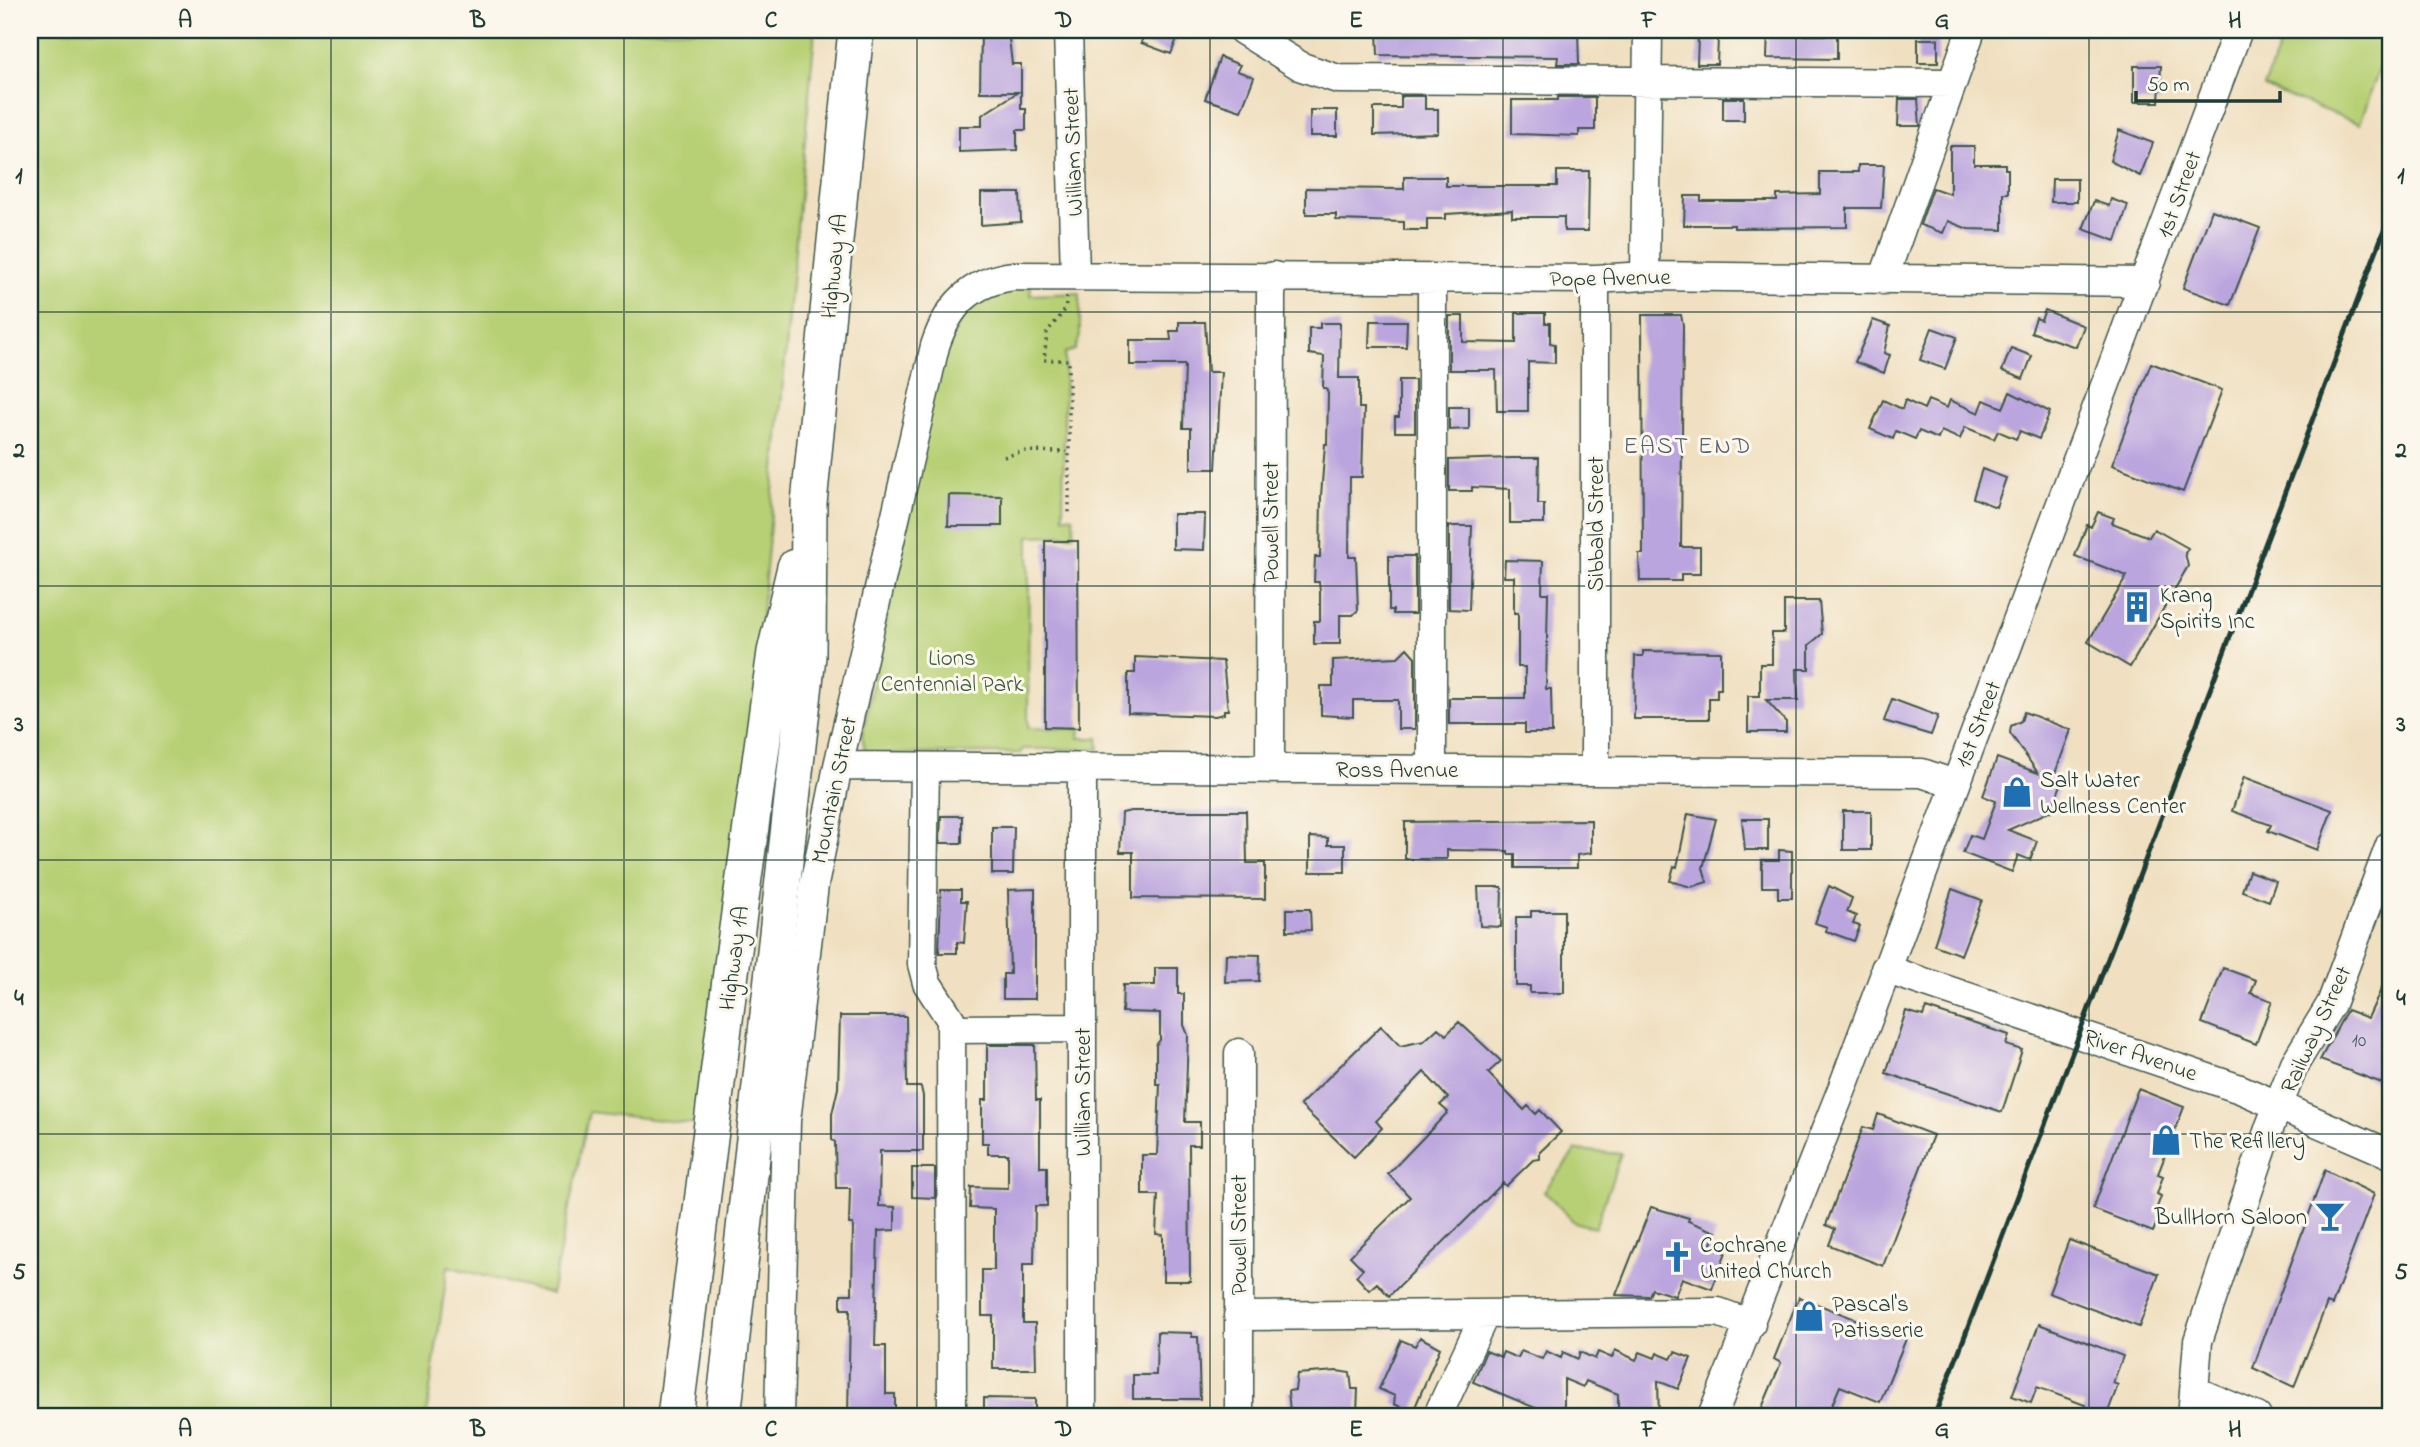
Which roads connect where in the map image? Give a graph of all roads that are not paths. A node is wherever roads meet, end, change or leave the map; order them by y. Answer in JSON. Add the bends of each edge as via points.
{"nodes":[{"id":1,"x":856,"y":30,"type":"edge"},
{"id":2,"x":1068,"y":30,"type":"edge"},
{"id":3,"x":1242,"y":30,"type":"edge"},
{"id":4,"x":1648,"y":30,"type":"edge"},
{"id":5,"x":1971,"y":30,"type":"edge"},
{"id":6,"x":2238,"y":30,"type":"edge"},
{"id":7,"x":1647,"y":81,"type":"junction"},
{"id":8,"x":1952,"y":83,"type":"junction"},
{"id":9,"x":1274,"y":276,"type":"junction"},
{"id":10,"x":1645,"y":276,"type":"junction"},
{"id":11,"x":1432,"y":278,"type":"junction"},
{"id":12,"x":1595,"y":279,"type":"junction"},
{"id":13,"x":1883,"y":280,"type":"junction"},
{"id":14,"x":2145,"y":282,"type":"junction"},
{"id":15,"x":1071,"y":284,"type":"junction"},
{"id":16,"x":809,"y":503,"type":"junction"},
{"id":17,"x":838,"y":766,"type":"junction"},
{"id":18,"x":925,"y":767,"type":"junction"},
{"id":19,"x":1082,"y":767,"type":"junction"},
{"id":20,"x":1270,"y":769,"type":"junction"},
{"id":21,"x":1432,"y":769,"type":"junction"},
{"id":22,"x":1595,"y":769,"type":"junction"},
{"id":23,"x":1954,"y":784,"type":"junction"},
{"id":24,"x":2390,"y":845,"type":"edge"},
{"id":25,"x":1885,"y":969,"type":"junction"},
{"id":26,"x":1082,"y":1028,"type":"junction"},
{"id":27,"x":951,"y":1029,"type":"junction"},
{"id":28,"x":1239,"y":1053,"type":"dead end"},
{"id":29,"x":2280,"y":1104,"type":"junction"},
{"id":30,"x":2390,"y":1154,"type":"edge"},
{"id":31,"x":737,"y":1310,"type":"junction"},
{"id":32,"x":1485,"y":1314,"type":"junction"},
{"id":33,"x":1238,"y":1316,"type":"junction"},
{"id":34,"x":1751,"y":1324,"type":"junction"},
{"id":35,"x":2193,"y":1404,"type":"edge"},
{"id":36,"x":675,"y":1417,"type":"edge"},
{"id":37,"x":723,"y":1417,"type":"edge"},
{"id":38,"x":733,"y":1417,"type":"edge"},
{"id":39,"x":779,"y":1417,"type":"edge"},
{"id":40,"x":952,"y":1417,"type":"edge"},
{"id":41,"x":1082,"y":1417,"type":"edge"},
{"id":42,"x":1239,"y":1417,"type":"edge"},
{"id":43,"x":1437,"y":1417,"type":"edge"},
{"id":44,"x":1712,"y":1417,"type":"edge"},
{"id":45,"x":2257,"y":1417,"type":"edge"}],
"edges":[{"from":1,"to":16,"type":"main road","name":"Highway 1A"},
{"from":2,"to":15,"type":"street","name":"William Street"},
{"from":3,"to":7,"type":"street","via":[[1302,67],[1338,79]]},
{"from":4,"to":7,"type":"street"},
{"from":5,"to":8,"type":"street"},
{"from":6,"to":14,"type":"street","name":"1st Street"},
{"from":7,"to":8,"type":"street"},
{"from":7,"to":10,"type":"street"},
{"from":8,"to":13,"type":"street"},
{"from":9,"to":11,"type":"street","name":"Pope Avenue"},
{"from":9,"to":15,"type":"street","name":"Pope Avenue"},
{"from":9,"to":20,"type":"street","name":"Powell Street","via":[[1270,308]]},
{"from":10,"to":12,"type":"street","name":"Pope Avenue"},
{"from":10,"to":13,"type":"street","name":"Pope Avenue"},
{"from":11,"to":12,"type":"street","name":"Pope Avenue"},
{"from":11,"to":21,"type":"street"},
{"from":12,"to":22,"type":"street","name":"Sibbald Street"},
{"from":13,"to":14,"type":"street","name":"Pope Avenue"},
{"from":14,"to":23,"type":"street","name":"1st Street"},
{"from":15,"to":17,"type":"street","name":"Mountain Street","via":[[1014,275],[992,279],[961,299],[943,324]]},
{"from":16,"to":31,"type":"main road","name":"Highway 1A","via":[[808,656]]},
{"from":16,"to":36,"type":"main road","name":"Highway 1A","via":[[775,652]]},
{"from":17,"to":18,"type":"street","name":"Ross Avenue"},
{"from":17,"to":39,"type":"street","name":"Mountain Street","via":[[814,885],[786,1121]]},
{"from":18,"to":19,"type":"street","name":"Ross Avenue"},
{"from":18,"to":27,"type":"street","via":[[922,964],[927,983],[951,1020]]},
{"from":19,"to":20,"type":"street","name":"Ross Avenue"},
{"from":19,"to":26,"type":"street","name":"William Street"},
{"from":20,"to":21,"type":"street","name":"Ross Avenue"},
{"from":21,"to":22,"type":"street","name":"Ross Avenue"},
{"from":22,"to":23,"type":"street","name":"Ross Avenue","via":[[1922,773]]},
{"from":23,"to":25,"type":"street","name":"1st Street"},
{"from":24,"to":29,"type":"street","name":"Railway Street","via":[[2331,1004],[2295,1063]]},
{"from":25,"to":29,"type":"street","name":"River Avenue"},
{"from":25,"to":34,"type":"street","name":"1st Street"},
{"from":26,"to":27,"type":"street"},
{"from":26,"to":41,"type":"street","name":"William Street"},
{"from":27,"to":40,"type":"street"},
{"from":28,"to":33,"type":"street","name":"Powell Street"},
{"from":29,"to":30,"type":"street","name":"River Avenue"},
{"from":29,"to":35,"type":"street","name":"Railway Street","via":[[2198,1341]]},
{"from":31,"to":37,"type":"main road","name":"Highway 1A"},
{"from":31,"to":38,"type":"main road"},
{"from":32,"to":33,"type":"street"},
{"from":32,"to":34,"type":"street","via":[[1718,1312]]},
{"from":32,"to":43,"type":"street"},
{"from":33,"to":42,"type":"street","name":"Powell Street"},
{"from":34,"to":44,"type":"street","name":"1st Street"},
{"from":35,"to":45,"type":"street"}]}
